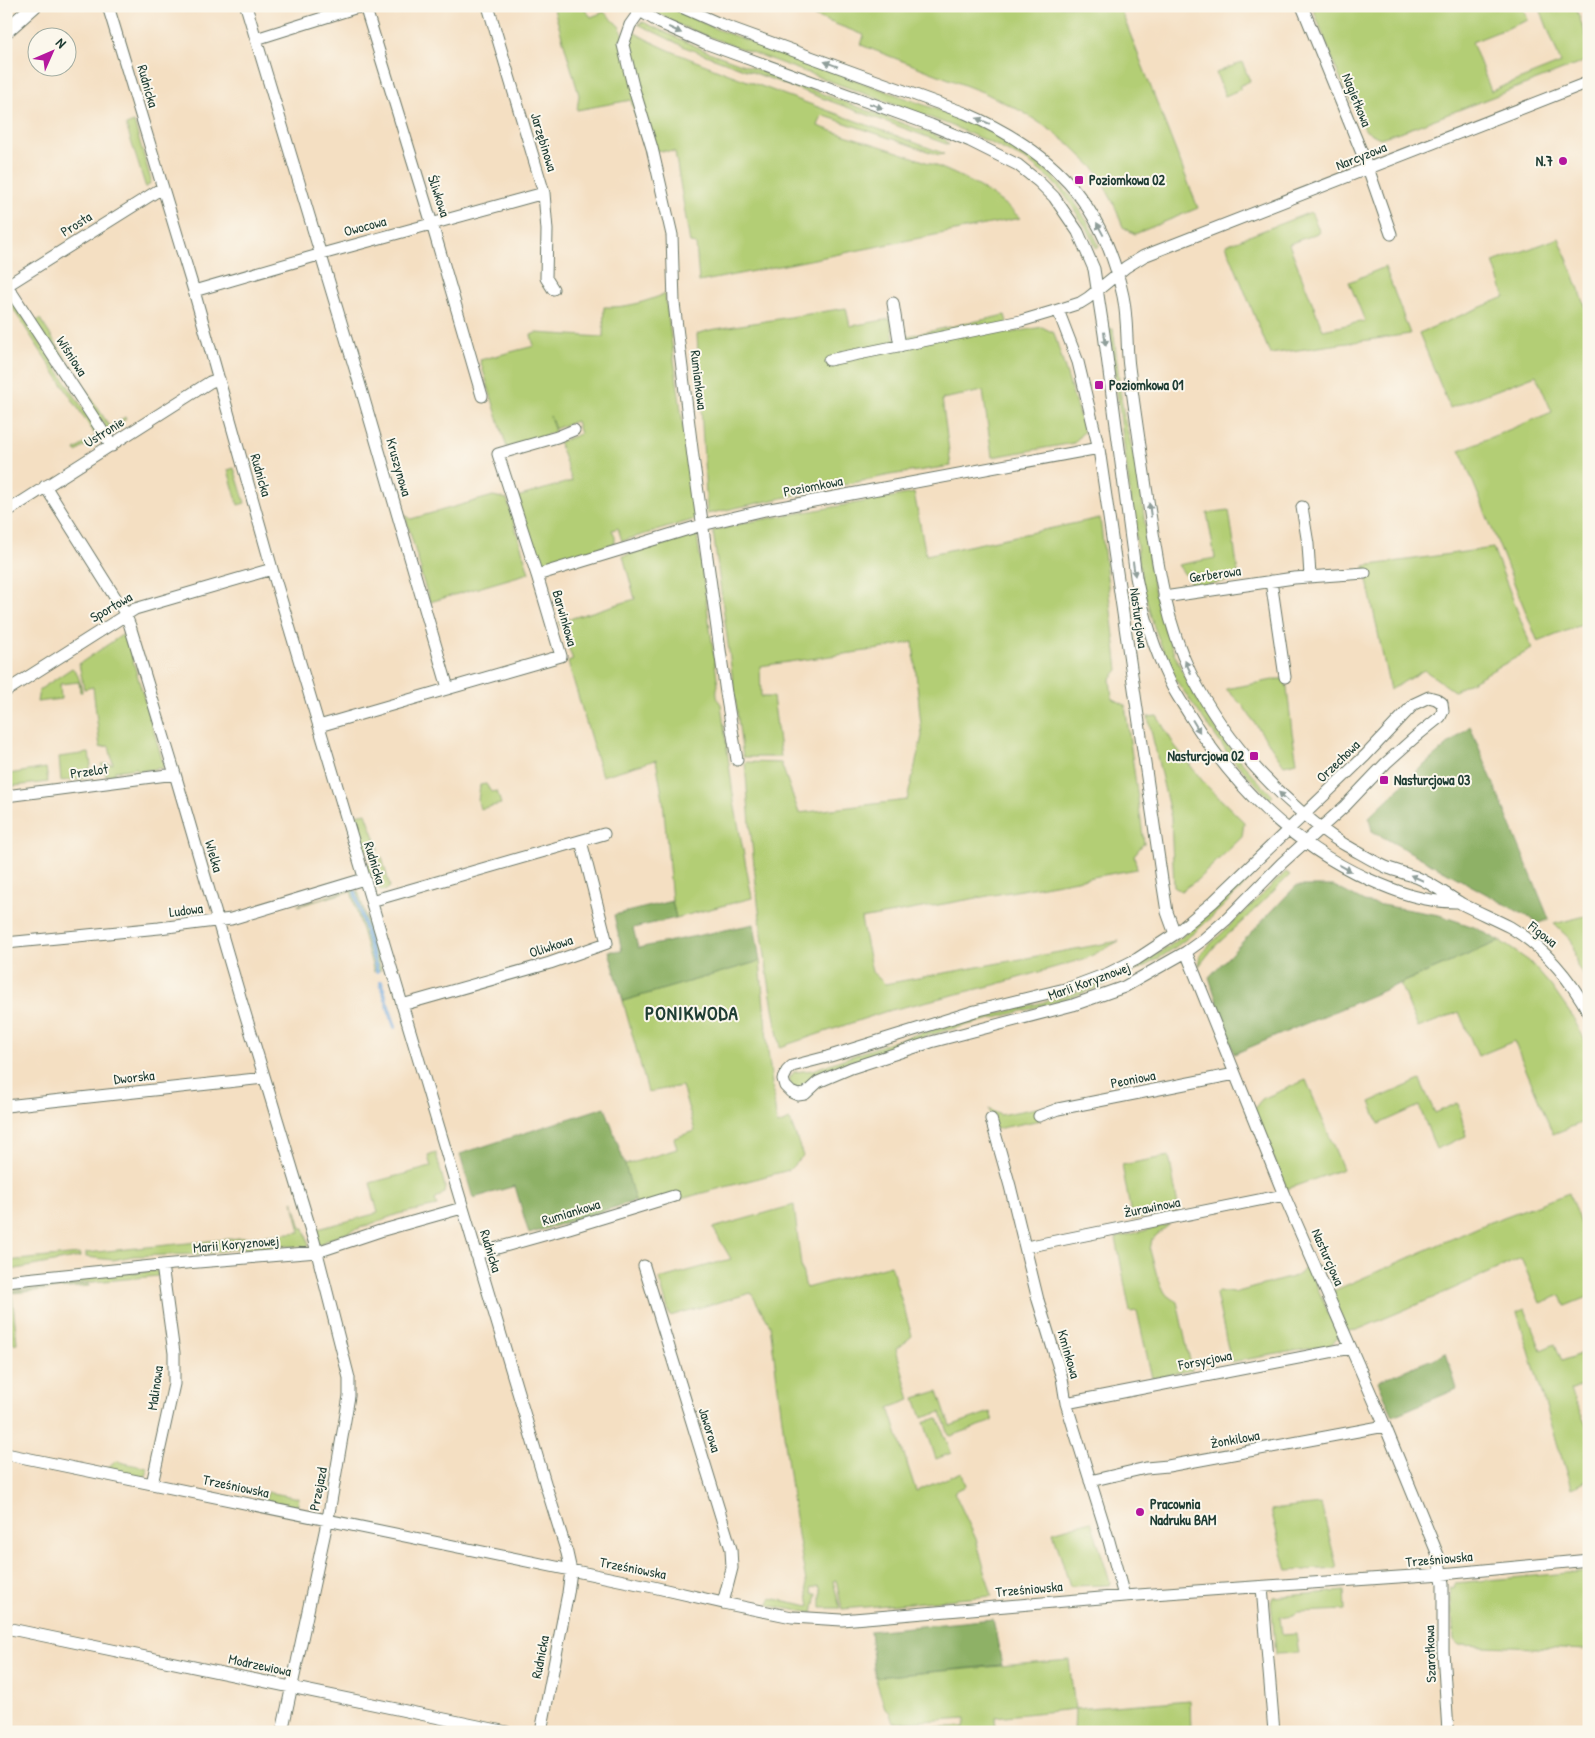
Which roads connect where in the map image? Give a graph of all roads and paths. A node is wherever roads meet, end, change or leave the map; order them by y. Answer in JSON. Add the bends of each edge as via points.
{"nodes":[{"id":1,"x":34,"y":6,"type":"edge"},
{"id":2,"x":108,"y":6,"type":"edge"},
{"id":3,"x":246,"y":6,"type":"edge"},
{"id":4,"x":363,"y":6,"type":"edge"},
{"id":5,"x":488,"y":6,"type":"edge"},
{"id":6,"x":679,"y":6,"type":"edge"},
{"id":7,"x":1302,"y":6,"type":"edge"},
{"id":8,"x":636,"y":9,"type":"edge"},
{"id":9,"x":6,"y":31,"type":"edge"},
{"id":10,"x":256,"y":39,"type":"junction"},
{"id":11,"x":1589,"y":82,"type":"edge"},
{"id":12,"x":1368,"y":168,"type":"junction"},
{"id":13,"x":162,"y":188,"type":"junction"},
{"id":14,"x":544,"y":193,"type":"junction"},
{"id":15,"x":432,"y":224,"type":"junction"},
{"id":16,"x":1392,"y":234,"type":"dead end"},
{"id":17,"x":320,"y":254,"type":"junction"},
{"id":18,"x":1117,"y":274,"type":"junction"},
{"id":19,"x":7,"y":285,"type":"edge"},
{"id":20,"x":553,"y":289,"type":"dead end"},
{"id":21,"x":194,"y":291,"type":"junction"},
{"id":22,"x":1097,"y":291,"type":"junction"},
{"id":23,"x":893,"y":303,"type":"dead end"},
{"id":24,"x":1058,"y":310,"type":"junction"},
{"id":25,"x":900,"y":346,"type":"junction"},
{"id":26,"x":829,"y":360,"type":"dead end"},
{"id":27,"x":219,"y":379,"type":"junction"},
{"id":28,"x":482,"y":396,"type":"dead end"},
{"id":29,"x":574,"y":430,"type":"dead end"},
{"id":30,"x":112,"y":446,"type":"junction"},
{"id":31,"x":1099,"y":448,"type":"junction"},
{"id":32,"x":46,"y":486,"type":"junction"},
{"id":33,"x":1302,"y":507,"type":"dead end"},
{"id":34,"x":6,"y":512,"type":"edge"},
{"id":35,"x":702,"y":525,"type":"junction"},
{"id":36,"x":272,"y":569,"type":"junction"},
{"id":37,"x":1365,"y":573,"type":"dead end"},
{"id":38,"x":537,"y":575,"type":"junction"},
{"id":39,"x":1310,"y":576,"type":"junction"},
{"id":40,"x":1271,"y":581,"type":"junction"},
{"id":41,"x":1164,"y":597,"type":"junction"},
{"id":42,"x":125,"y":613,"type":"junction"},
{"id":43,"x":1285,"y":677,"type":"dead end"},
{"id":44,"x":448,"y":688,"type":"junction"},
{"id":45,"x":6,"y":691,"type":"edge"},
{"id":46,"x":319,"y":726,"type":"junction"},
{"id":47,"x":737,"y":760,"type":"dead end"},
{"id":48,"x":175,"y":774,"type":"junction"},
{"id":49,"x":6,"y":796,"type":"edge"},
{"id":50,"x":1304,"y":814,"type":"junction"},
{"id":51,"x":1321,"y":828,"type":"junction"},
{"id":52,"x":1288,"y":830,"type":"junction"},
{"id":53,"x":604,"y":834,"type":"dead end"},
{"id":54,"x":581,"y":841,"type":"junction"},
{"id":55,"x":1304,"y":842,"type":"junction"},
{"id":56,"x":364,"y":879,"type":"junction"},
{"id":57,"x":371,"y":901,"type":"junction"},
{"id":58,"x":1459,"y":902,"type":"junction"},
{"id":59,"x":217,"y":921,"type":"junction"},
{"id":60,"x":1175,"y":934,"type":"junction"},
{"id":61,"x":6,"y":943,"type":"edge"},
{"id":62,"x":1186,"y":952,"type":"junction"},
{"id":63,"x":402,"y":1005,"type":"junction"},
{"id":64,"x":1589,"y":1013,"type":"edge"},
{"id":65,"x":1235,"y":1074,"type":"junction"},
{"id":66,"x":264,"y":1078,"type":"junction"},
{"id":67,"x":6,"y":1106,"type":"edge"},
{"id":68,"x":1039,"y":1116,"type":"dead end"},
{"id":69,"x":990,"y":1119,"type":"dead end"},
{"id":70,"x":1284,"y":1195,"type":"junction"},
{"id":71,"x":674,"y":1196,"type":"dead end"},
{"id":72,"x":462,"y":1208,"type":"junction"},
{"id":73,"x":1026,"y":1248,"type":"junction"},
{"id":74,"x":317,"y":1252,"type":"junction"},
{"id":75,"x":476,"y":1254,"type":"junction"},
{"id":76,"x":162,"y":1265,"type":"junction"},
{"id":77,"x":644,"y":1266,"type":"dead end"},
{"id":78,"x":6,"y":1281,"type":"edge"},
{"id":79,"x":1350,"y":1348,"type":"junction"},
{"id":80,"x":1066,"y":1403,"type":"junction"},
{"id":81,"x":1385,"y":1426,"type":"junction"},
{"id":82,"x":6,"y":1454,"type":"edge"},
{"id":83,"x":1090,"y":1481,"type":"junction"},
{"id":84,"x":152,"y":1484,"type":"junction"},
{"id":85,"x":326,"y":1520,"type":"junction"},
{"id":86,"x":1589,"y":1560,"type":"edge"},
{"id":87,"x":571,"y":1571,"type":"junction"},
{"id":88,"x":1442,"y":1574,"type":"junction"},
{"id":89,"x":1262,"y":1586,"type":"junction"},
{"id":90,"x":1124,"y":1596,"type":"junction"},
{"id":91,"x":723,"y":1603,"type":"junction"},
{"id":92,"x":6,"y":1628,"type":"edge"},
{"id":93,"x":292,"y":1687,"type":"junction"},
{"id":94,"x":282,"y":1732,"type":"edge"},
{"id":95,"x":507,"y":1732,"type":"edge"},
{"id":96,"x":541,"y":1732,"type":"edge"},
{"id":97,"x":1274,"y":1732,"type":"edge"},
{"id":98,"x":1448,"y":1732,"type":"edge"}],
"edges":[{"from":1,"to":9,"type":"street"},
{"from":2,"to":13,"type":"street","name":"Rudnicka"},
{"from":3,"to":10,"type":"street"},
{"from":4,"to":10,"type":"street","name":"Śliwkowa"},
{"from":4,"to":15,"type":"street","name":"Śliwkowa"},
{"from":5,"to":14,"type":"street","name":"Jarzębinowa"},
{"from":18,"to":6,"type":"street","name":"Figowa","one_way":true,"via":[[1106,242],[1083,200],[1048,161],[1024,143],[964,113]]},
{"from":7,"to":12,"type":"street","name":"Nagietkowa"},
{"from":8,"to":22,"type":"street","name":"Figowa","one_way":true,"via":[[705,43],[931,125],[1018,165],[1054,197],[1078,232],[1094,269]]},
{"from":8,"to":35,"type":"street","name":"Rumiankowa","via":[[623,44],[672,235],[674,303]]},
{"from":10,"to":17,"type":"street"},
{"from":11,"to":12,"type":"street","name":"Narcyzowa"},
{"from":12,"to":16,"type":"street","name":"Nagietkowa"},
{"from":12,"to":18,"type":"street","name":"Narcyzowa","via":[[1144,256]]},
{"from":13,"to":19,"type":"street","name":"Prosta"},
{"from":13,"to":21,"type":"street","name":"Rudnicka"},
{"from":14,"to":15,"type":"street","name":"Owocowa"},
{"from":14,"to":20,"type":"street","name":"Jarzębinowa","via":[[546,278]]},
{"from":15,"to":17,"type":"street","name":"Owocowa"},
{"from":15,"to":28,"type":"street","name":"Śliwkowa"},
{"from":17,"to":21,"type":"street","name":"Owocowa"},
{"from":17,"to":44,"type":"street","name":"Kruszynowa"},
{"from":18,"to":22,"type":"street","name":"Narcyzowa"},
{"from":41,"to":18,"type":"street","name":"Figowa","one_way":true},
{"from":19,"to":30,"type":"street","name":"Wiśniowa"},
{"from":21,"to":27,"type":"street","name":"Rudnicka"},
{"from":22,"to":24,"type":"street","name":"Narcyzowa","via":[[1080,303]]},
{"from":22,"to":52,"type":"street","name":"Figowa","one_way":true,"via":[[1136,578],[1152,640],[1170,684],[1205,741],[1242,786]]},
{"from":23,"to":25,"type":"street"},
{"from":24,"to":25,"type":"street","name":"Narcyzowa","via":[[1021,321]]},
{"from":24,"to":31,"type":"street","name":"Nasturcjowa","via":[[1078,362]]},
{"from":25,"to":26,"type":"street","name":"Narcyzowa"},
{"from":27,"to":30,"type":"street","name":"Ustronie"},
{"from":27,"to":36,"type":"street","name":"Rudnicka"},
{"from":29,"to":38,"type":"street","name":"Barwinkowa","via":[[498,454]]},
{"from":30,"to":32,"type":"street","name":"Ustronie"},
{"from":31,"to":35,"type":"street","name":"Poziomkowa","via":[[765,510]]},
{"from":31,"to":60,"type":"street","name":"Nasturcjowa","via":[[1167,912]]},
{"from":32,"to":34,"type":"street","name":"Ustronie"},
{"from":32,"to":42,"type":"street","name":"Wielka"},
{"from":33,"to":39,"type":"street"},
{"from":35,"to":38,"type":"street","name":"Poziomkowa"},
{"from":35,"to":47,"type":"street","name":"Rumiankowa"},
{"from":36,"to":42,"type":"street","name":"Sportowa"},
{"from":36,"to":46,"type":"street","name":"Rudnicka"},
{"from":37,"to":39,"type":"street","name":"Gerberowa"},
{"from":38,"to":44,"type":"street","name":"Barwinkowa","via":[[561,656]]},
{"from":39,"to":40,"type":"street","name":"Gerberowa"},
{"from":40,"to":41,"type":"street","name":"Gerberowa"},
{"from":40,"to":43,"type":"street"},
{"from":50,"to":41,"type":"street","name":"Figowa","one_way":true,"via":[[1265,779],[1220,725],[1189,669]]},
{"from":42,"to":45,"type":"street","name":"Sportowa"},
{"from":42,"to":48,"type":"street","name":"Wielka"},
{"from":44,"to":46,"type":"street","name":"Barwinkowa"},
{"from":46,"to":56,"type":"street","name":"Rudnicka"},
{"from":48,"to":49,"type":"street","name":"Przelot"},
{"from":48,"to":59,"type":"street","name":"Wielka"},
{"from":50,"to":51,"type":"street","name":"Figowa"},
{"from":50,"to":51,"type":"street","name":"Orzechowa","via":[[1420,700],[1432,697],[1442,703],[1444,708],[1440,717],[1386,763]]},
{"from":50,"to":52,"type":"street","name":"Orzechowa"},
{"from":51,"to":55,"type":"street","name":"Marii Koryznowej"},
{"from":58,"to":51,"type":"street","name":"Figowa","one_way":true,"via":[[1417,878],[1345,845]]},
{"from":52,"to":55,"type":"street","name":"Figowa"},
{"from":52,"to":60,"type":"street","name":"Marii Koryznowej"},
{"from":53,"to":54,"type":"street"},
{"from":54,"to":57,"type":"street"},
{"from":54,"to":63,"type":"street","name":"Oliwkowa","via":[[608,943]]},
{"from":55,"to":58,"type":"street","name":"Figowa","one_way":true,"via":[[1346,869],[1398,892],[1427,900]]},
{"from":55,"to":62,"type":"street","name":"Marii Koryznowej","via":[[1227,919]]},
{"from":56,"to":57,"type":"street","name":"Rudnicka"},
{"from":56,"to":59,"type":"street","name":"Ludowa"},
{"from":57,"to":63,"type":"street","name":"Rudnicka"},
{"from":58,"to":64,"type":"street","name":"Figowa","via":[[1510,928],[1546,953],[1567,978]]},
{"from":59,"to":61,"type":"street","name":"Ludowa"},
{"from":59,"to":66,"type":"street","name":"Wielka"},
{"from":60,"to":62,"type":"street","name":"Marii Koryznowej","via":[[1109,973],[1069,988],[939,1021],[805,1061],[786,1071],[785,1086],[798,1095],[805,1094],[818,1082],[851,1068],[931,1042],[1073,1005],[1124,986]]},
{"from":62,"to":65,"type":"street","name":"Nasturcjowa"},
{"from":63,"to":72,"type":"street","name":"Rudnicka"},
{"from":65,"to":68,"type":"street","name":"Peoniowa","via":[[1058,1109]]},
{"from":65,"to":70,"type":"street","name":"Nasturcjowa"},
{"from":66,"to":67,"type":"street","name":"Dworska"},
{"from":66,"to":74,"type":"street","name":"Wielka"},
{"from":69,"to":73,"type":"street","name":"Kminkowa"},
{"from":70,"to":73,"type":"street","name":"Żurawinowa"},
{"from":70,"to":79,"type":"street","name":"Nasturcjowa"},
{"from":71,"to":75,"type":"street","name":"Rumiankowa"},
{"from":72,"to":74,"type":"street","name":"Marii Koryznowej"},
{"from":72,"to":75,"type":"street","name":"Rudnicka"},
{"from":73,"to":80,"type":"street","name":"Kminkowa"},
{"from":74,"to":76,"type":"street","name":"Marii Koryznowej"},
{"from":74,"to":85,"type":"street","name":"Przejazd","via":[[350,1386]]},
{"from":75,"to":87,"type":"street","name":"Rudnicka"},
{"from":76,"to":78,"type":"street","name":"Marii Koryznowej"},
{"from":76,"to":84,"type":"street","name":"Malinowa","via":[[174,1353],[174,1384]]},
{"from":77,"to":91,"type":"street","name":"Jaworowa","via":[[731,1549],[732,1568]]},
{"from":79,"to":80,"type":"street","name":"Forsycjowa"},
{"from":79,"to":81,"type":"street","name":"Nasturcjowa"},
{"from":80,"to":83,"type":"street","name":"Kminkowa"},
{"from":81,"to":83,"type":"street","name":"Żonkilowa","via":[[1146,1468]]},
{"from":81,"to":88,"type":"street","name":"Nasturcjowa","via":[[1438,1555]]},
{"from":82,"to":84,"type":"street","name":"Trześniowska"},
{"from":83,"to":90,"type":"street","name":"Kminkowa"},
{"from":84,"to":85,"type":"street","name":"Trześniowska"},
{"from":85,"to":87,"type":"street","name":"Trześniowska"},
{"from":85,"to":93,"type":"street","name":"Przejazd"},
{"from":86,"to":88,"type":"street","name":"Trześniowska"},
{"from":87,"to":91,"type":"street","name":"Trześniowska"},
{"from":87,"to":96,"type":"street","name":"Rudnicka"},
{"from":88,"to":89,"type":"street","name":"Trześniowska"},
{"from":88,"to":98,"type":"street","name":"Szarotkowa"},
{"from":89,"to":90,"type":"street","name":"Trześniowska"},
{"from":89,"to":97,"type":"street"},
{"from":90,"to":91,"type":"street","name":"Trześniowska","via":[[842,1620],[792,1617]]},
{"from":92,"to":93,"type":"street","name":"Modrzewiowa"},
{"from":93,"to":94,"type":"street","name":"Przejazd"},
{"from":93,"to":95,"type":"street","name":"Modrzewiowa"}]}
